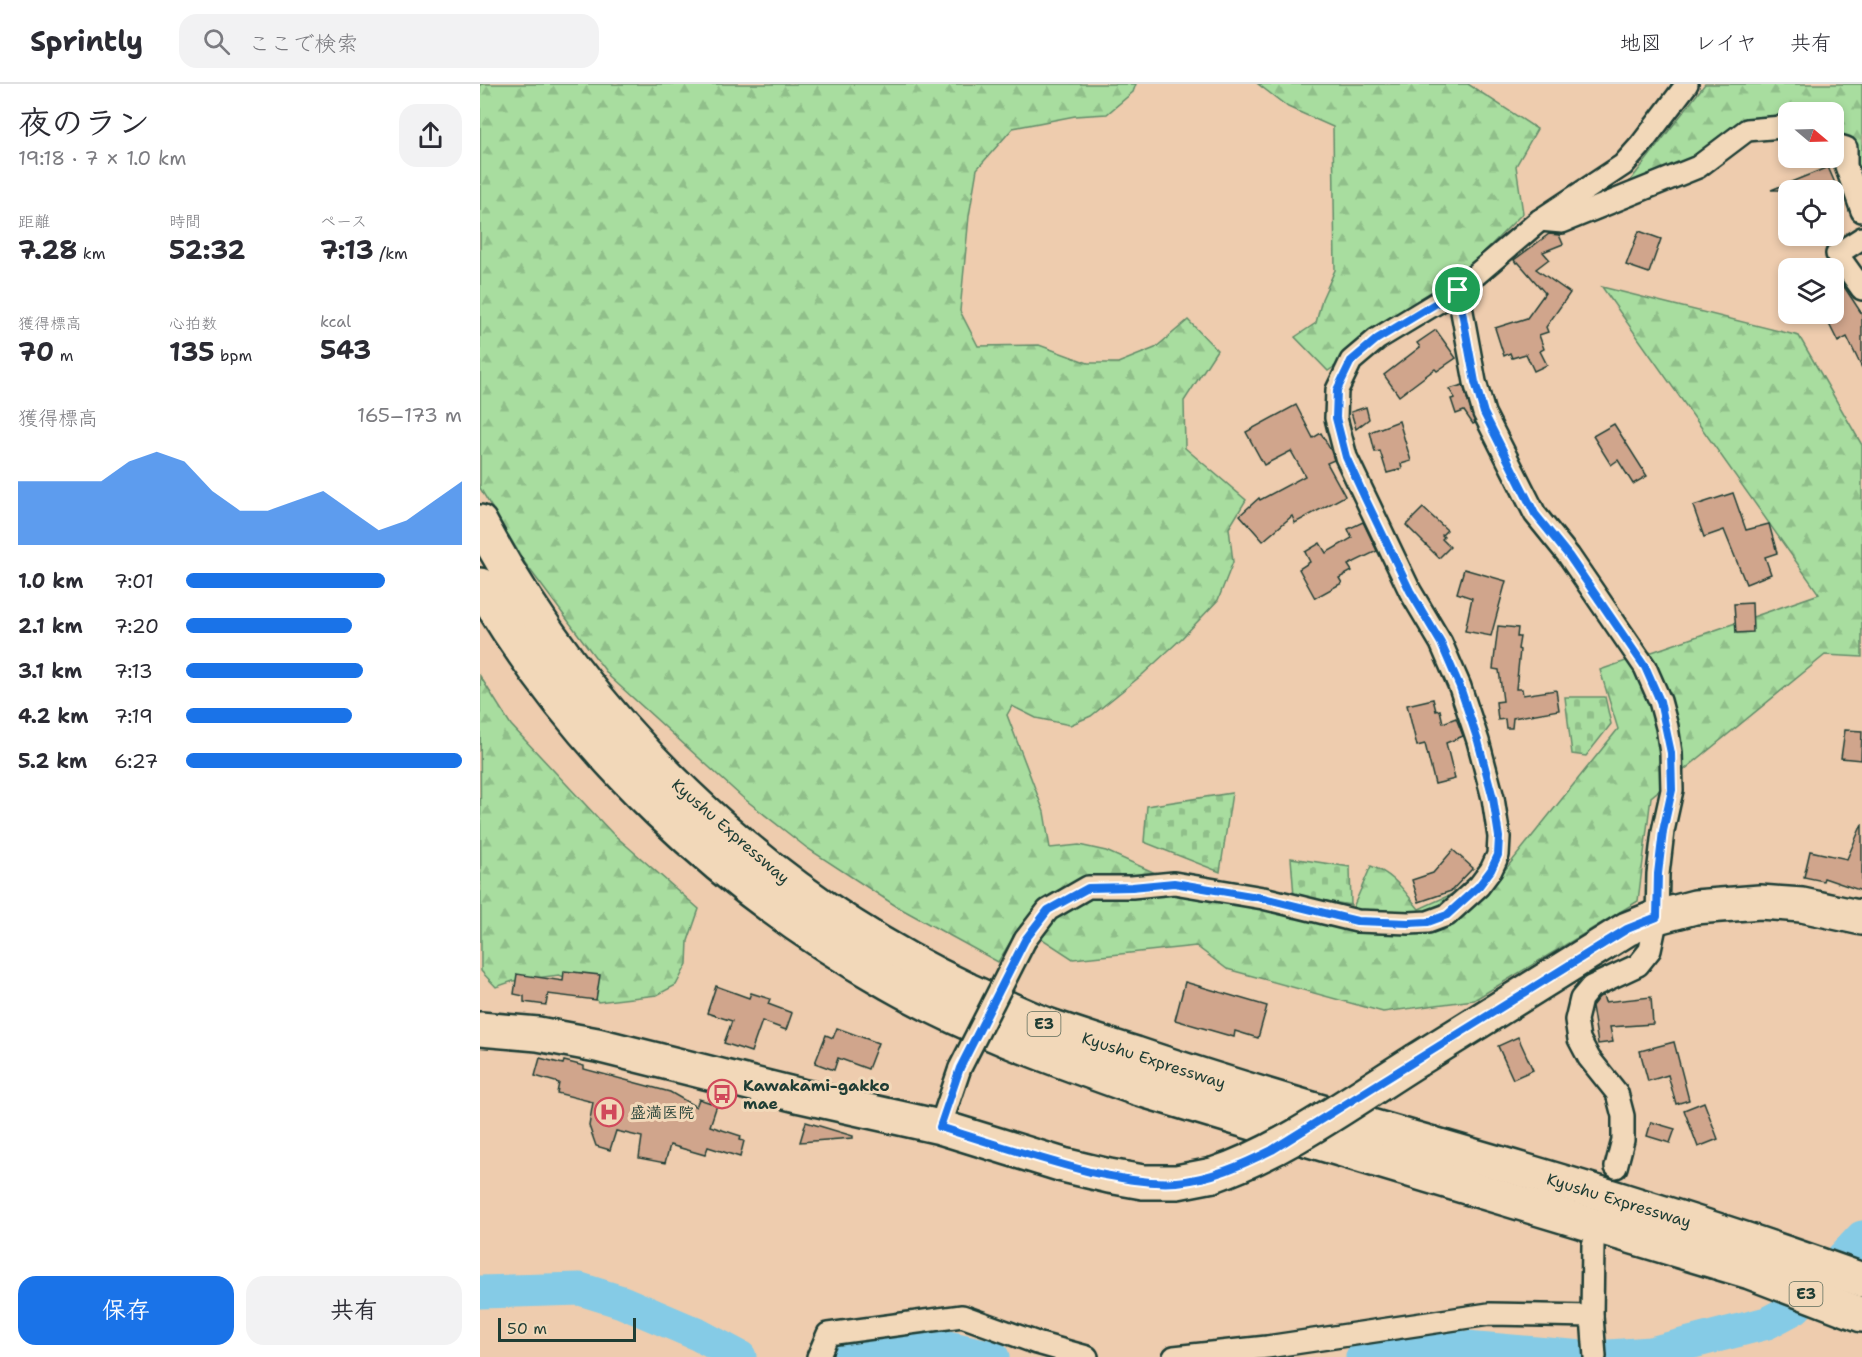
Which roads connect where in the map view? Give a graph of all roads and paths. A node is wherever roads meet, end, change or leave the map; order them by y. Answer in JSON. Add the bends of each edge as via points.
{"nodes":[{"id":1,"x":1687,"y":84,"type":"edge"},
{"id":2,"x":1778,"y":128,"type":"edge"},
{"id":3,"x":1847,"y":148,"type":"edge"},
{"id":4,"x":1862,"y":212,"type":"edge"},
{"id":5,"x":1540,"y":220,"type":"junction"},
{"id":6,"x":1862,"y":238,"type":"edge"},
{"id":7,"x":1862,"y":289,"type":"edge"},
{"id":8,"x":1458,"y":290,"type":"junction"},
{"id":9,"x":480,"y":522,"type":"edge"},
{"id":10,"x":480,"y":585,"type":"edge"},
{"id":11,"x":1657,"y":917,"type":"junction"},
{"id":12,"x":1862,"y":918,"type":"edge"},
{"id":13,"x":480,"y":1029,"type":"edge"},
{"id":14,"x":940,"y":1127,"type":"junction"},
{"id":15,"x":1616,"y":1167,"type":"dead end"},
{"id":16,"x":1593,"y":1245,"type":"dead end"},
{"id":17,"x":1862,"y":1280,"type":"edge"},
{"id":18,"x":1862,"y":1315,"type":"edge"},
{"id":19,"x":1592,"y":1316,"type":"junction"},
{"id":20,"x":1595,"y":1347,"type":"edge"},
{"id":21,"x":820,"y":1350,"type":"edge"},
{"id":22,"x":1087,"y":1357,"type":"edge"},
{"id":23,"x":1174,"y":1357,"type":"edge"}],
"edges":[{"from":1,"to":5,"type":"street","via":[[1623,165]]},
{"from":2,"to":5,"type":"street","via":[[1747,130],[1698,167],[1562,222]]},
{"from":3,"to":4,"type":"street","via":[[1846,166]]},
{"from":5,"to":8,"type":"street"},
{"from":6,"to":7,"type":"street","via":[[1837,254]]},
{"from":8,"to":11,"type":"street","via":[[1484,413],[1535,514],[1569,556],[1645,667],[1660,701],[1671,753],[1672,790],[1663,831]]},
{"from":8,"to":14,"type":"street","bridge":true,"via":[[1377,339],[1351,361],[1337,390],[1336,418],[1346,457],[1460,687],[1493,798],[1499,837],[1498,855],[1491,870],[1447,915],[1409,923],[1357,921],[1263,898],[1174,883],[1088,888],[1048,910],[1025,940],[960,1068]]},
{"from":9,"to":17,"type":"main road","name":"Kyushu Expressway","number":"E3","via":[[560,651],[647,755],[745,848],[791,884],[908,958],[1047,1025],[1227,1085],[1780,1251]]},
{"from":10,"to":18,"type":"main road","name":"Kyushu Expressway","number":"E3","via":[[535,670],[584,730],[670,822],[774,909],[891,984],[1036,1053],[1136,1088],[1750,1272]]},
{"from":11,"to":12,"type":"main road","via":[[1695,907],[1760,902],[1802,905]]},
{"from":11,"to":14,"type":"main road","bridge":true,"via":[[1627,929],[1272,1150],[1213,1175],[1177,1182],[1109,1176]]},
{"from":11,"to":15,"type":"street","via":[[1650,950],[1638,965],[1591,987],[1581,999],[1576,1020],[1579,1039],[1589,1058],[1617,1093],[1623,1116],[1623,1140]]},
{"from":13,"to":14,"type":"main road","via":[[597,1045]]},
{"from":16,"to":19,"type":"street"},
{"from":19,"to":20,"type":"street"},
{"from":19,"to":23,"type":"street","via":[[1489,1314],[1278,1346]]},
{"from":21,"to":22,"type":"street","via":[[828,1335],[962,1316]]}]}
